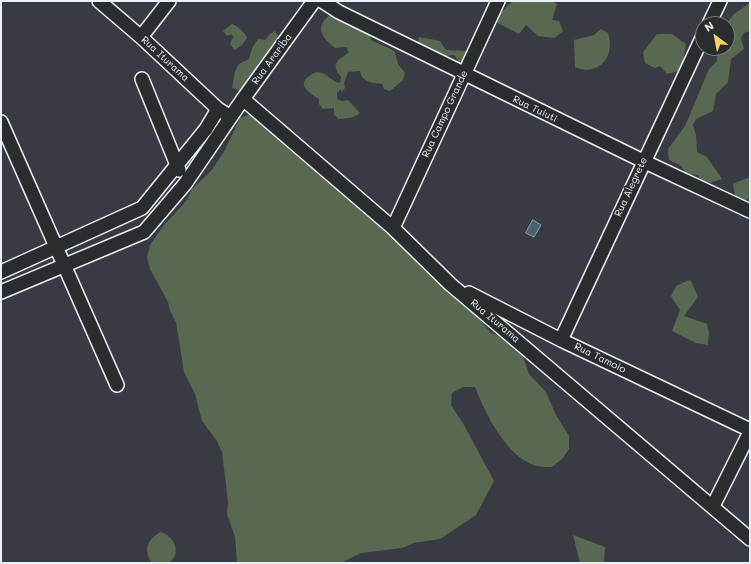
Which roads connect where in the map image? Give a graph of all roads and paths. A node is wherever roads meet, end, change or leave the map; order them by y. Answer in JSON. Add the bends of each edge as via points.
{"nodes":[{"id":1,"x":99,"y":1,"type":"edge"},
{"id":2,"x":169,"y":1,"type":"edge"},
{"id":3,"x":314,"y":1,"type":"edge"},
{"id":4,"x":322,"y":1,"type":"edge"},
{"id":5,"x":498,"y":1,"type":"edge"},
{"id":6,"x":720,"y":1,"type":"edge"},
{"id":7,"x":713,"y":16,"type":"edge"},
{"id":8,"x":142,"y":38,"type":"junction"},
{"id":9,"x":695,"y":53,"type":"edge"},
{"id":10,"x":463,"y":74,"type":"junction"},
{"id":11,"x":142,"y":80,"type":"dead end"},
{"id":12,"x":243,"y":99,"type":"junction"},
{"id":13,"x":218,"y":109,"type":"junction"},
{"id":14,"x":231,"y":117,"type":"junction"},
{"id":15,"x":1,"y":122,"type":"edge"},
{"id":16,"x":643,"y":161,"type":"junction"},
{"id":17,"x":177,"y":164,"type":"junction"},
{"id":18,"x":185,"y":184,"type":"junction"},
{"id":19,"x":750,"y":210,"type":"edge"},
{"id":20,"x":393,"y":228,"type":"junction"},
{"id":21,"x":56,"y":248,"type":"junction"},
{"id":22,"x":64,"y":265,"type":"junction"},
{"id":23,"x":1,"y":272,"type":"edge"},
{"id":24,"x":450,"y":284,"type":"junction"},
{"id":25,"x":1,"y":292,"type":"edge"},
{"id":26,"x":561,"y":340,"type":"junction"},
{"id":27,"x":117,"y":385,"type":"dead end"},
{"id":28,"x":750,"y":431,"type":"edge"},
{"id":29,"x":713,"y":506,"type":"junction"},
{"id":30,"x":750,"y":539,"type":"edge"}],
"edges":[{"from":1,"to":8,"type":"street","name":"Rua Iturama"},
{"from":2,"to":8,"type":"street"},
{"from":3,"to":12,"type":"street","name":"Rua Araríba"},
{"from":4,"to":10,"type":"street","name":"Rua Tuiuti"},
{"from":5,"to":10,"type":"street","name":"Rua Campo Grande"},
{"from":6,"to":7,"type":"street"},
{"from":8,"to":13,"type":"street","name":"Rua Iturama"},
{"from":9,"to":16,"type":"street","name":"Rua Alegrete"},
{"from":10,"to":16,"type":"street","name":"Rua Tuiuti"},
{"from":10,"to":20,"type":"street","name":"Rua Campo Grande"},
{"from":11,"to":17,"type":"street"},
{"from":12,"to":14,"type":"street","name":"Rua Araríba"},
{"from":12,"to":20,"type":"street","name":"Rua Iturama"},
{"from":13,"to":14,"type":"street","name":"Rua Iturama"},
{"from":13,"to":17,"type":"street"},
{"from":14,"to":18,"type":"street","name":"Rua Araríba"},
{"from":15,"to":21,"type":"street"},
{"from":16,"to":19,"type":"street","name":"Rua Tuiuti"},
{"from":16,"to":26,"type":"street","name":"Rua Alegrete"},
{"from":17,"to":18,"type":"street"},
{"from":17,"to":21,"type":"street","via":[[142,208]]},
{"from":18,"to":22,"type":"street","name":"Rua Araríba","via":[[144,232]]},
{"from":20,"to":24,"type":"street","name":"Rua Iturama"},
{"from":21,"to":22,"type":"street"},
{"from":21,"to":23,"type":"street"},
{"from":22,"to":25,"type":"street","name":"Rua Araríba"},
{"from":22,"to":27,"type":"street"},
{"from":24,"to":26,"type":"street","name":"Rua Tamoio"},
{"from":24,"to":29,"type":"street","name":"Rua Iturama"},
{"from":26,"to":28,"type":"street","name":"Rua Tamoio"},
{"from":28,"to":29,"type":"street"},
{"from":29,"to":30,"type":"street","name":"Rua Iturama"}]}
